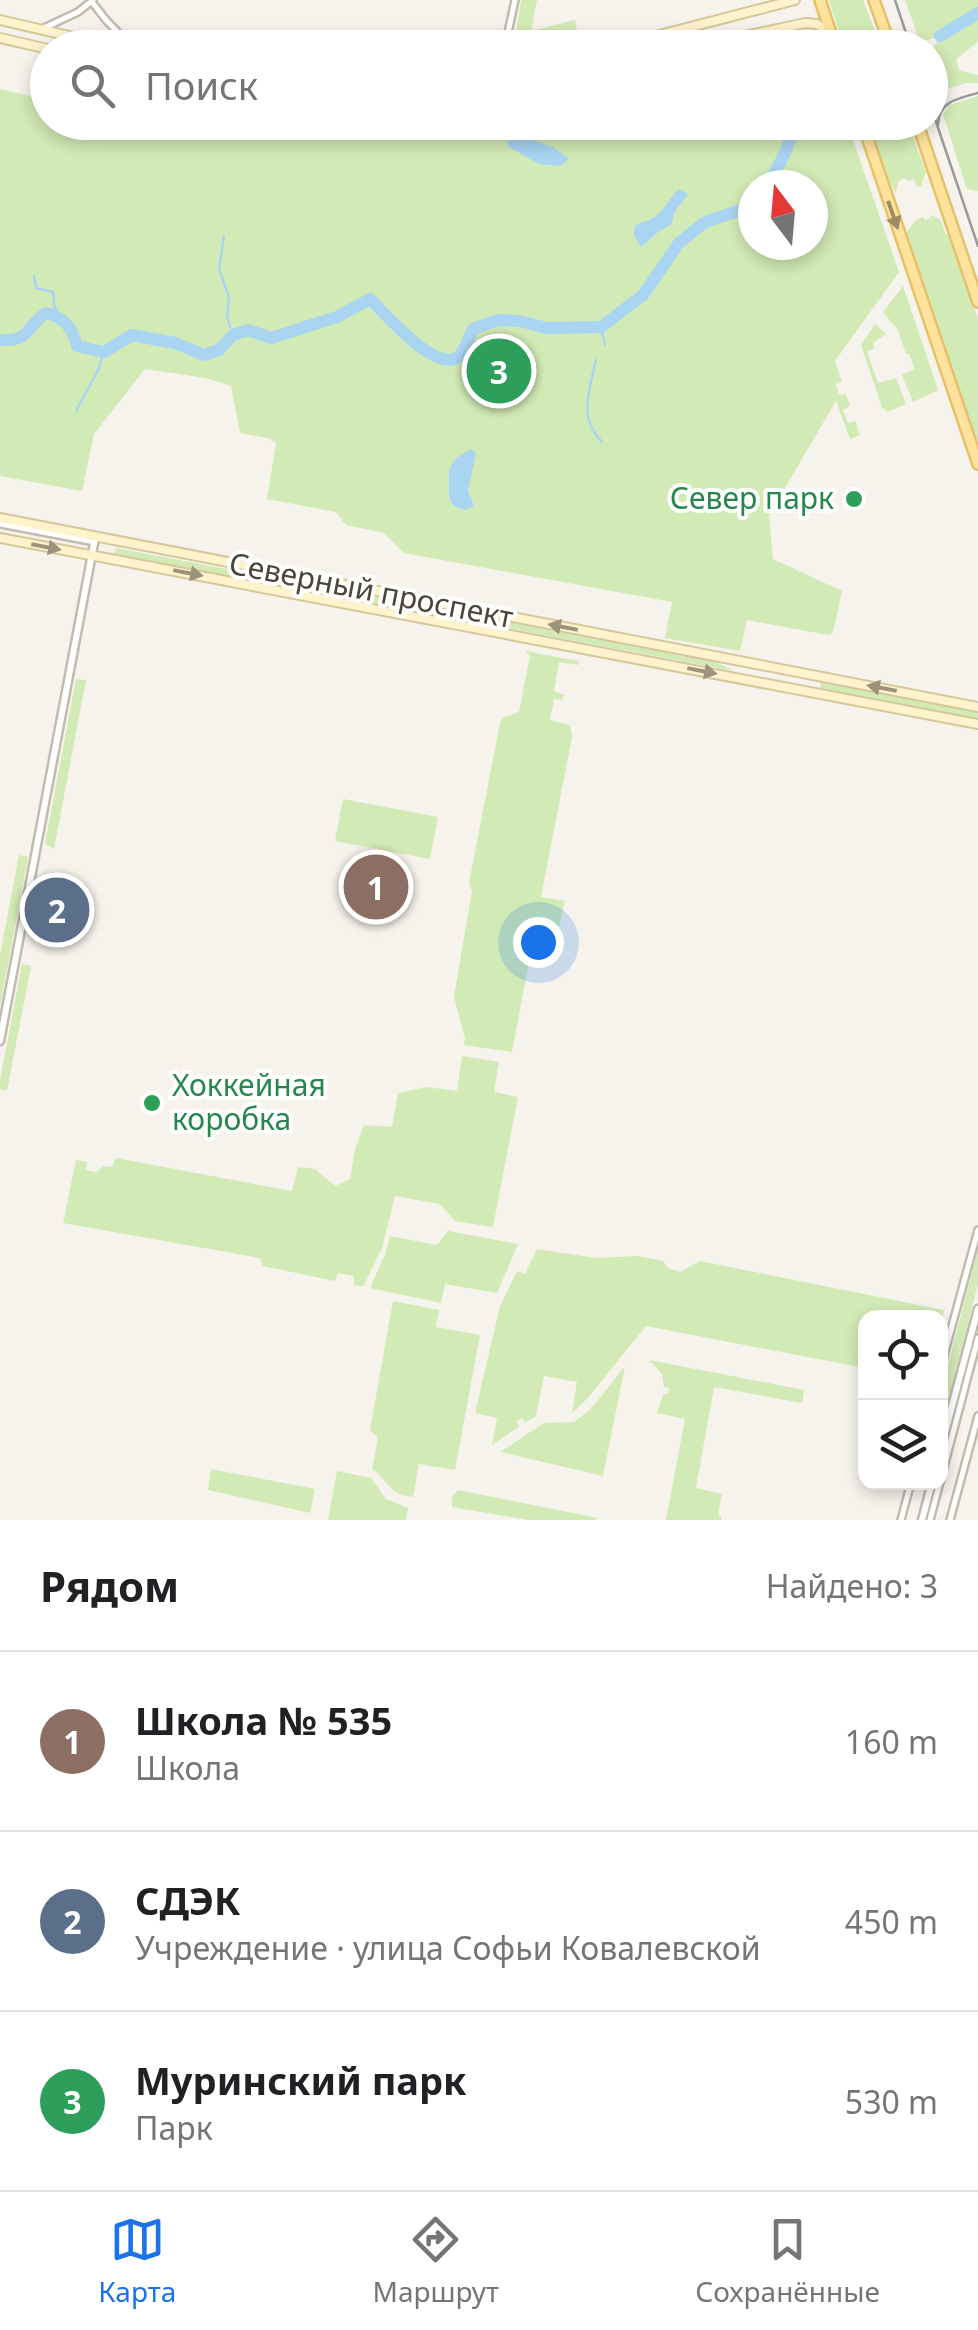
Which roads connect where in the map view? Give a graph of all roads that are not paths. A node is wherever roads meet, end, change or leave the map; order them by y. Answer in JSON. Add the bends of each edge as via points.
{"nodes":[{"id":1,"x":515,"y":0,"type":"edge"},
{"id":2,"x":796,"y":0,"type":"edge"},
{"id":3,"x":820,"y":0,"type":"edge"},
{"id":4,"x":874,"y":0,"type":"edge"},
{"id":5,"x":92,"y":1,"type":"edge"},
{"id":6,"x":0,"y":20,"type":"edge"},
{"id":7,"x":38,"y":29,"type":"junction"},
{"id":8,"x":42,"y":30,"type":"edge"},
{"id":9,"x":116,"y":30,"type":"edge"},
{"id":10,"x":509,"y":30,"type":"edge"},
{"id":11,"x":678,"y":30,"type":"edge"},
{"id":12,"x":772,"y":30,"type":"edge"},
{"id":13,"x":826,"y":30,"type":"edge"},
{"id":14,"x":831,"y":30,"type":"edge"},
{"id":15,"x":884,"y":30,"type":"edge"},
{"id":16,"x":0,"y":38,"type":"edge"},
{"id":17,"x":30,"y":45,"type":"edge"},
{"id":18,"x":868,"y":140,"type":"edge"},
{"id":19,"x":922,"y":140,"type":"edge"},
{"id":20,"x":978,"y":264,"type":"edge"},
{"id":21,"x":966,"y":268,"type":"junction"},
{"id":22,"x":978,"y":302,"type":"edge"},
{"id":23,"x":978,"y":464,"type":"edge"},
{"id":24,"x":0,"y":521,"type":"edge"},
{"id":25,"x":0,"y":538,"type":"edge"},
{"id":26,"x":95,"y":540,"type":"junction"},
{"id":27,"x":92,"y":555,"type":"junction"},
{"id":28,"x":743,"y":662,"type":"junction"},
{"id":29,"x":740,"y":679,"type":"junction"},
{"id":30,"x":978,"y":707,"type":"edge"},
{"id":31,"x":978,"y":724,"type":"edge"},
{"id":32,"x":0,"y":1042,"type":"edge"},
{"id":33,"x":978,"y":1230,"type":"edge"},
{"id":34,"x":978,"y":1308,"type":"edge"},
{"id":35,"x":978,"y":1338,"type":"edge"},
{"id":36,"x":948,"y":1341,"type":"edge"},
{"id":37,"x":978,"y":1416,"type":"edge"},
{"id":38,"x":948,"y":1421,"type":"edge"},
{"id":39,"x":948,"y":1452,"type":"edge"},
{"id":40,"x":909,"y":1490,"type":"edge"},
{"id":41,"x":930,"y":1490,"type":"edge"},
{"id":42,"x":938,"y":1490,"type":"edge"},
{"id":43,"x":901,"y":1520,"type":"edge"},
{"id":44,"x":922,"y":1520,"type":"edge"},
{"id":45,"x":930,"y":1520,"type":"edge"},
{"id":46,"x":950,"y":1520,"type":"edge"}],
"edges":[{"from":1,"to":10,"type":"street"},
{"from":2,"to":11,"type":"main road"},
{"from":3,"to":14,"type":"main road"},
{"from":4,"to":15,"type":"main road"},
{"from":5,"to":7,"type":"street"},
{"from":5,"to":9,"type":"street"},
{"from":6,"to":7,"type":"main road"},
{"from":7,"to":8,"type":"main road"},
{"from":12,"to":13,"type":"main road","via":[[805,23]]},
{"from":16,"to":17,"type":"main road"},
{"from":18,"to":23,"type":"main road","one_way":true},
{"from":19,"to":21,"type":"main road"},
{"from":20,"to":21,"type":"street"},
{"from":21,"to":22,"type":"main road"},
{"from":24,"to":26,"type":"main road","name":"Северный проспект"},
{"from":25,"to":27,"type":"main road","name":"Северный проспект","one_way":true},
{"from":26,"to":27,"type":"street"},
{"from":28,"to":26,"type":"main road","name":"Северный проспект","one_way":true},
{"from":27,"to":29,"type":"main road","name":"Северный проспект","one_way":true},
{"from":27,"to":32,"type":"street"},
{"from":28,"to":29,"type":"main road"},
{"from":30,"to":28,"type":"main road","name":"Северный проспект","one_way":true},
{"from":29,"to":31,"type":"main road","name":"Северный проспект"},
{"from":33,"to":36,"type":"street"},
{"from":34,"to":38,"type":"street"},
{"from":35,"to":39,"type":"street"},
{"from":37,"to":46,"type":"street"},
{"from":40,"to":43,"type":"street"},
{"from":41,"to":44,"type":"street"},
{"from":42,"to":45,"type":"street"}]}
